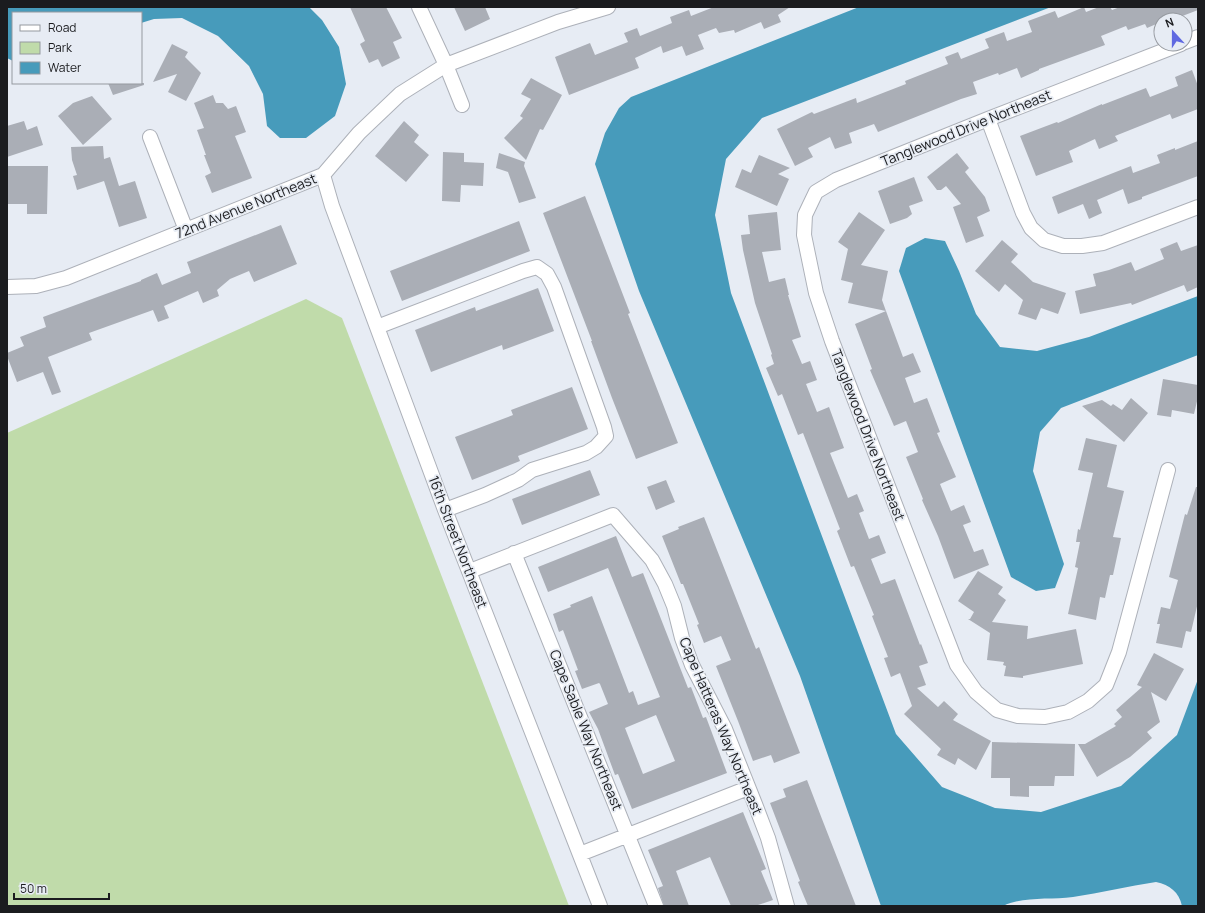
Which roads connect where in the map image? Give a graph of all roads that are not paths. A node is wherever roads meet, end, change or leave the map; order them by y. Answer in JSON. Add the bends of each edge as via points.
{"nodes":[{"id":1,"x":419,"y":7,"type":"edge"},
{"id":2,"x":608,"y":7,"type":"edge"},
{"id":3,"x":1160,"y":52,"type":"edge"},
{"id":4,"x":446,"y":65,"type":"junction"},
{"id":5,"x":462,"y":105,"type":"dead end"},
{"id":6,"x":988,"y":119,"type":"junction"},
{"id":7,"x":150,"y":136,"type":"dead end"},
{"id":8,"x":323,"y":175,"type":"junction"},
{"id":9,"x":1198,"y":207,"type":"edge"},
{"id":10,"x":186,"y":230,"type":"junction"},
{"id":11,"x":7,"y":287,"type":"edge"},
{"id":12,"x":376,"y":327,"type":"junction"},
{"id":13,"x":1168,"y":470,"type":"dead end"},
{"id":14,"x":445,"y":510,"type":"junction"},
{"id":15,"x":514,"y":553,"type":"junction"},
{"id":16,"x":470,"y":571,"type":"junction"},
{"id":17,"x":748,"y":788,"type":"junction"},
{"id":18,"x":628,"y":835,"type":"junction"},
{"id":19,"x":580,"y":854,"type":"junction"},
{"id":20,"x":600,"y":906,"type":"edge"},
{"id":21,"x":656,"y":906,"type":"edge"},
{"id":22,"x":787,"y":906,"type":"edge"}],
"edges":[{"from":1,"to":4,"type":"street"},
{"from":2,"to":4,"type":"street","name":"72nd Avenue Northeast","via":[[558,22]]},
{"from":3,"to":6,"type":"street","name":"Tanglewood Drive Northeast"},
{"from":4,"to":5,"type":"street"},
{"from":4,"to":8,"type":"street","name":"72nd Avenue Northeast","via":[[400,94],[360,133]]},
{"from":6,"to":9,"type":"street","via":[[1023,213],[1031,228],[1044,240],[1063,246],[1103,243]]},
{"from":6,"to":13,"type":"street","name":"Tanglewood Drive Northeast","via":[[836,180],[816,192],[805,215],[804,235],[816,293],[832,341],[957,665],[976,692],[997,710],[1018,716],[1045,717],[1068,712],[1088,701],[1106,685],[1119,652]]},
{"from":7,"to":10,"type":"street"},
{"from":8,"to":10,"type":"street","name":"72nd Avenue Northeast"},
{"from":8,"to":12,"type":"street","name":"16th Street Northeast"},
{"from":10,"to":11,"type":"street","name":"72nd Avenue Northeast","via":[[66,278],[36,286]]},
{"from":12,"to":14,"type":"street","name":"16th Street Northeast"},
{"from":12,"to":14,"type":"street","via":[[538,267],[547,274],[554,287],[606,436],[596,447],[586,452],[532,470],[518,480]]},
{"from":14,"to":16,"type":"street","name":"16th Street Northeast"},
{"from":15,"to":16,"type":"street"},
{"from":15,"to":17,"type":"street","name":"Cape Hatteras Way Northeast","via":[[613,515],[652,560],[665,584],[692,665],[725,729]]},
{"from":15,"to":18,"type":"street","name":"Cape Sable Way Northeast"},
{"from":16,"to":19,"type":"street","name":"16th Street Northeast"},
{"from":17,"to":18,"type":"street"},
{"from":17,"to":22,"type":"street","name":"Cape Hatteras Way Northeast","via":[[768,838]]},
{"from":18,"to":19,"type":"street"},
{"from":18,"to":21,"type":"street","name":"Cape Sable Way Northeast"},
{"from":19,"to":20,"type":"street","name":"16th Street Northeast"}]}
